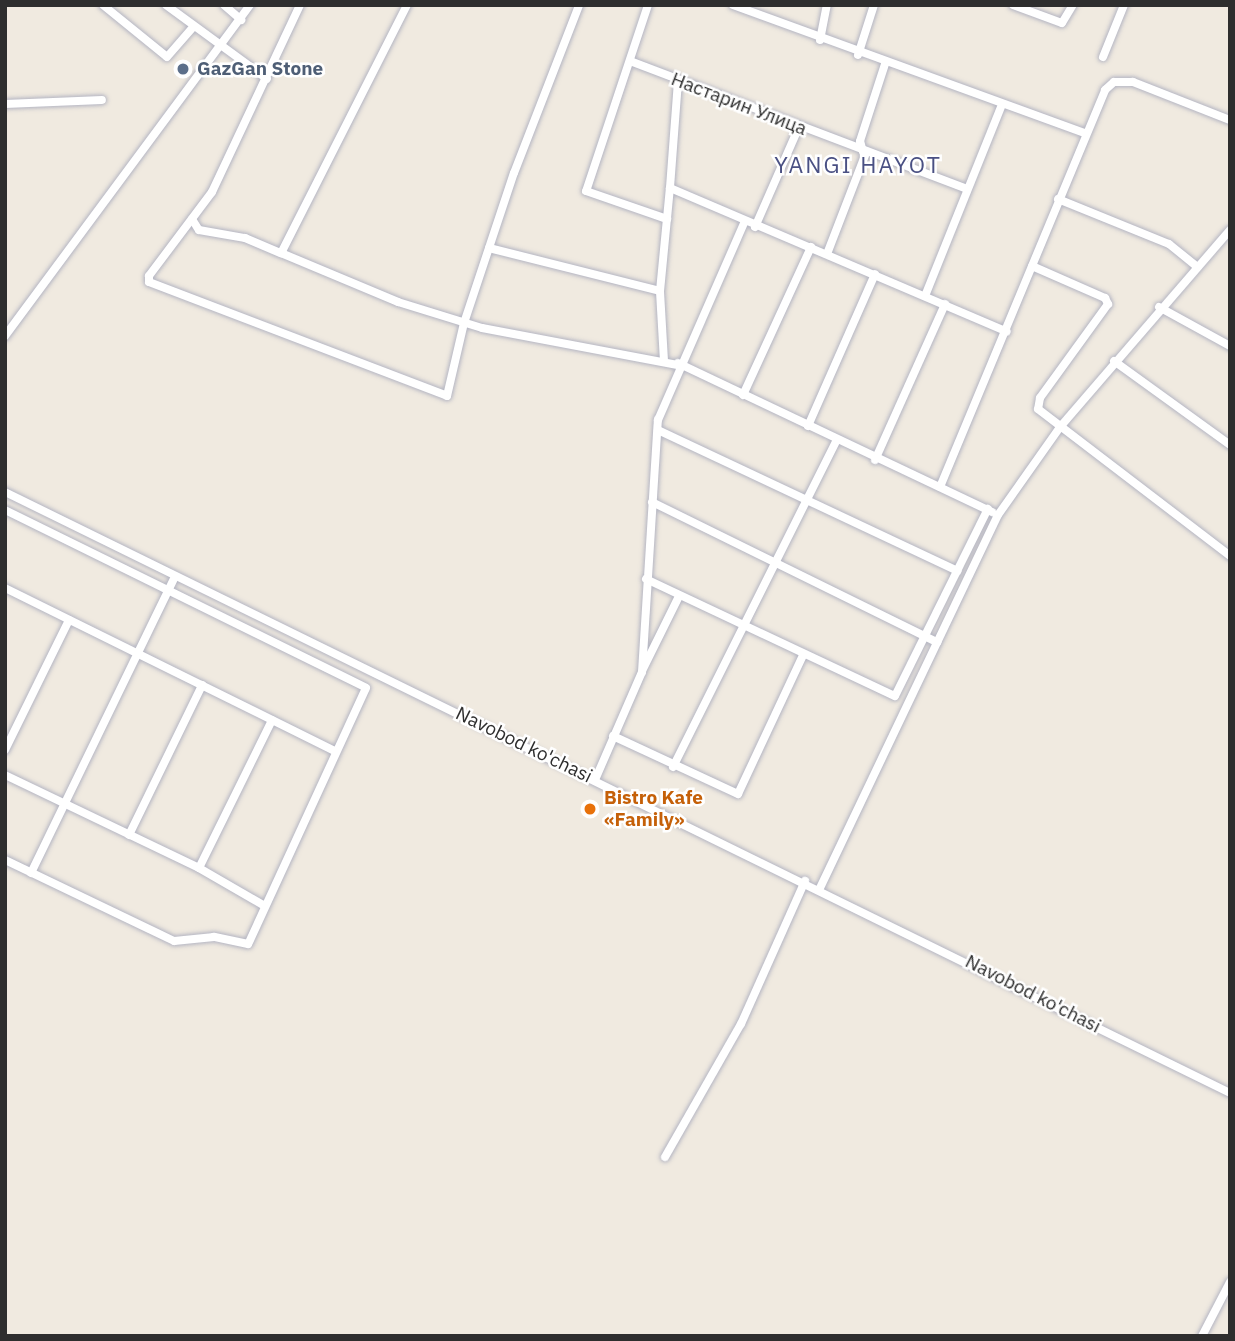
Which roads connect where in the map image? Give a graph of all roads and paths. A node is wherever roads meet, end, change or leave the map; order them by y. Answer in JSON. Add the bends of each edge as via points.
{"nodes":[{"id":1,"x":103,"y":5,"type":"edge"},
{"id":2,"x":166,"y":5,"type":"edge"},
{"id":3,"x":224,"y":5,"type":"edge"},
{"id":4,"x":250,"y":5,"type":"edge"},
{"id":5,"x":300,"y":5,"type":"edge"},
{"id":6,"x":407,"y":5,"type":"edge"},
{"id":7,"x":579,"y":5,"type":"edge"},
{"id":8,"x":648,"y":5,"type":"edge"},
{"id":9,"x":733,"y":5,"type":"edge"},
{"id":10,"x":827,"y":5,"type":"edge"},
{"id":11,"x":874,"y":5,"type":"edge"},
{"id":12,"x":1013,"y":5,"type":"edge"},
{"id":13,"x":1073,"y":5,"type":"edge"},
{"id":14,"x":1125,"y":5,"type":"edge"},
{"id":15,"x":242,"y":20,"type":"junction"},
{"id":16,"x":193,"y":27,"type":"junction"},
{"id":17,"x":820,"y":40,"type":"junction"},
{"id":18,"x":222,"y":49,"type":"junction"},
{"id":19,"x":858,"y":55,"type":"junction"},
{"id":20,"x":1103,"y":57,"type":"dead end"},
{"id":21,"x":630,"y":61,"type":"junction"},
{"id":22,"x":885,"y":64,"type":"junction"},
{"id":23,"x":267,"y":79,"type":"junction"},
{"id":24,"x":678,"y":80,"type":"junction"},
{"id":25,"x":102,"y":100,"type":"dead end"},
{"id":26,"x":5,"y":104,"type":"edge"},
{"id":27,"x":1002,"y":104,"type":"junction"},
{"id":28,"x":1230,"y":120,"type":"edge"},
{"id":29,"x":799,"y":127,"type":"junction"},
{"id":30,"x":1084,"y":133,"type":"junction"},
{"id":31,"x":864,"y":152,"type":"junction"},
{"id":32,"x":670,"y":188,"type":"junction"},
{"id":33,"x":967,"y":190,"type":"junction"},
{"id":34,"x":1058,"y":199,"type":"junction"},
{"id":35,"x":192,"y":219,"type":"junction"},
{"id":36,"x":667,"y":219,"type":"junction"},
{"id":37,"x":745,"y":221,"type":"junction"},
{"id":38,"x":755,"y":227,"type":"junction"},
{"id":39,"x":1230,"y":230,"type":"edge"},
{"id":40,"x":811,"y":247,"type":"junction"},
{"id":41,"x":489,"y":248,"type":"junction"},
{"id":42,"x":281,"y":253,"type":"junction"},
{"id":43,"x":827,"y":254,"type":"junction"},
{"id":44,"x":1032,"y":266,"type":"junction"},
{"id":45,"x":1197,"y":267,"type":"junction"},
{"id":46,"x":875,"y":274,"type":"junction"},
{"id":47,"x":660,"y":291,"type":"junction"},
{"id":48,"x":925,"y":296,"type":"junction"},
{"id":49,"x":945,"y":304,"type":"junction"},
{"id":50,"x":1159,"y":307,"type":"junction"},
{"id":51,"x":464,"y":323,"type":"junction"},
{"id":52,"x":1007,"y":332,"type":"junction"},
{"id":53,"x":5,"y":336,"type":"edge"},
{"id":54,"x":1230,"y":346,"type":"edge"},
{"id":55,"x":1114,"y":361,"type":"junction"},
{"id":56,"x":664,"y":362,"type":"junction"},
{"id":57,"x":678,"y":364,"type":"junction"},
{"id":58,"x":743,"y":395,"type":"junction"},
{"id":59,"x":808,"y":426,"type":"junction"},
{"id":60,"x":1060,"y":427,"type":"junction"},
{"id":61,"x":658,"y":430,"type":"junction"},
{"id":62,"x":837,"y":440,"type":"junction"},
{"id":63,"x":1230,"y":444,"type":"edge"},
{"id":64,"x":875,"y":460,"type":"junction"},
{"id":65,"x":940,"y":487,"type":"junction"},
{"id":66,"x":5,"y":492,"type":"edge"},
{"id":67,"x":804,"y":501,"type":"junction"},
{"id":68,"x":652,"y":502,"type":"junction"},
{"id":69,"x":988,"y":509,"type":"junction"},
{"id":70,"x":5,"y":510,"type":"edge"},
{"id":71,"x":998,"y":515,"type":"junction"},
{"id":72,"x":1230,"y":556,"type":"edge"},
{"id":73,"x":774,"y":564,"type":"junction"},
{"id":74,"x":957,"y":571,"type":"junction"},
{"id":75,"x":175,"y":576,"type":"junction"},
{"id":76,"x":646,"y":579,"type":"junction"},
{"id":77,"x":5,"y":588,"type":"edge"},
{"id":78,"x":168,"y":588,"type":"junction"},
{"id":79,"x":679,"y":596,"type":"junction"},
{"id":80,"x":69,"y":620,"type":"junction"},
{"id":81,"x":742,"y":627,"type":"junction"},
{"id":82,"x":926,"y":635,"type":"junction"},
{"id":83,"x":937,"y":642,"type":"junction"},
{"id":84,"x":136,"y":653,"type":"junction"},
{"id":85,"x":803,"y":654,"type":"junction"},
{"id":86,"x":642,"y":672,"type":"junction"},
{"id":87,"x":202,"y":685,"type":"junction"},
{"id":88,"x":272,"y":720,"type":"junction"},
{"id":89,"x":613,"y":736,"type":"junction"},
{"id":90,"x":5,"y":750,"type":"edge"},
{"id":91,"x":335,"y":751,"type":"junction"},
{"id":92,"x":673,"y":767,"type":"junction"},
{"id":93,"x":5,"y":775,"type":"edge"},
{"id":94,"x":596,"y":780,"type":"junction"},
{"id":95,"x":61,"y":803,"type":"junction"},
{"id":96,"x":129,"y":835,"type":"junction"},
{"id":97,"x":5,"y":860,"type":"edge"},
{"id":98,"x":199,"y":868,"type":"junction"},
{"id":99,"x":31,"y":873,"type":"junction"},
{"id":100,"x":805,"y":881,"type":"junction"},
{"id":101,"x":820,"y":888,"type":"junction"},
{"id":102,"x":263,"y":905,"type":"junction"},
{"id":103,"x":1230,"y":1093,"type":"edge"},
{"id":104,"x":665,"y":1157,"type":"dead end"},
{"id":105,"x":1230,"y":1282,"type":"edge"},
{"id":106,"x":1202,"y":1336,"type":"edge"}],
"edges":[{"from":1,"to":16,"type":"street","via":[[167,57]]},
{"from":2,"to":16,"type":"street"},
{"from":3,"to":15,"type":"street"},
{"from":4,"to":15,"type":"street"},
{"from":5,"to":23,"type":"street"},
{"from":6,"to":42,"type":"street"},
{"from":7,"to":41,"type":"street"},
{"from":8,"to":21,"type":"street"},
{"from":9,"to":17,"type":"street"},
{"from":10,"to":17,"type":"street"},
{"from":11,"to":19,"type":"street"},
{"from":12,"to":13,"type":"street","via":[[1062,23]]},
{"from":14,"to":20,"type":"street"},
{"from":15,"to":18,"type":"street"},
{"from":16,"to":18,"type":"street"},
{"from":17,"to":19,"type":"street"},
{"from":18,"to":23,"type":"street"},
{"from":18,"to":53,"type":"street"},
{"from":19,"to":22,"type":"street"},
{"from":21,"to":24,"type":"street","name":"Настарин Улица"},
{"from":21,"to":36,"type":"street","via":[[586,191]]},
{"from":22,"to":27,"type":"street"},
{"from":22,"to":31,"type":"street","via":[[860,141]]},
{"from":23,"to":35,"type":"street","via":[[212,192]]},
{"from":24,"to":29,"type":"street","name":"Настарин Улица"},
{"from":24,"to":32,"type":"street"},
{"from":25,"to":26,"type":"street"},
{"from":27,"to":30,"type":"street"},
{"from":27,"to":33,"type":"street"},
{"from":28,"to":30,"type":"street","via":[[1133,82],[1114,82]]},
{"from":29,"to":31,"type":"street","name":"Настарин Улица"},
{"from":29,"to":38,"type":"street"},
{"from":30,"to":34,"type":"street"},
{"from":31,"to":33,"type":"street","name":"Настарин Улица"},
{"from":31,"to":43,"type":"street"},
{"from":32,"to":36,"type":"street"},
{"from":32,"to":37,"type":"street"},
{"from":33,"to":48,"type":"street"},
{"from":34,"to":44,"type":"street"},
{"from":34,"to":45,"type":"street","via":[[1169,244]]},
{"from":35,"to":42,"type":"street","via":[[199,230],[245,238]]},
{"from":35,"to":51,"type":"street","via":[[149,275],[154,286],[447,396]]},
{"from":36,"to":47,"type":"street"},
{"from":37,"to":38,"type":"street"},
{"from":37,"to":57,"type":"street"},
{"from":38,"to":40,"type":"street"},
{"from":39,"to":45,"type":"street"},
{"from":40,"to":43,"type":"street"},
{"from":40,"to":58,"type":"street"},
{"from":41,"to":47,"type":"street"},
{"from":41,"to":51,"type":"street"},
{"from":42,"to":51,"type":"street"},
{"from":43,"to":46,"type":"street"},
{"from":44,"to":52,"type":"street"},
{"from":44,"to":60,"type":"street","via":[[1105,298],[1108,304],[1037,405]]},
{"from":45,"to":50,"type":"street"},
{"from":46,"to":48,"type":"street"},
{"from":46,"to":59,"type":"street"},
{"from":47,"to":56,"type":"street"},
{"from":48,"to":49,"type":"street"},
{"from":49,"to":52,"type":"street"},
{"from":49,"to":64,"type":"street"},
{"from":50,"to":54,"type":"street"},
{"from":50,"to":55,"type":"street"},
{"from":51,"to":56,"type":"street"},
{"from":52,"to":65,"type":"street"},
{"from":55,"to":60,"type":"street"},
{"from":55,"to":63,"type":"street"},
{"from":56,"to":57,"type":"street"},
{"from":57,"to":58,"type":"street"},
{"from":57,"to":61,"type":"street"},
{"from":58,"to":59,"type":"street"},
{"from":59,"to":62,"type":"street"},
{"from":60,"to":71,"type":"street"},
{"from":60,"to":72,"type":"street"},
{"from":61,"to":67,"type":"street"},
{"from":61,"to":68,"type":"street"},
{"from":62,"to":64,"type":"street"},
{"from":62,"to":67,"type":"street"},
{"from":64,"to":65,"type":"street"},
{"from":65,"to":69,"type":"street"},
{"from":66,"to":75,"type":"street","name":"Navobod ko'chasi"},
{"from":67,"to":73,"type":"street"},
{"from":67,"to":74,"type":"street"},
{"from":68,"to":73,"type":"street"},
{"from":68,"to":76,"type":"street"},
{"from":69,"to":71,"type":"street"},
{"from":69,"to":74,"type":"street"},
{"from":70,"to":78,"type":"street"},
{"from":71,"to":83,"type":"street"},
{"from":73,"to":81,"type":"street"},
{"from":73,"to":82,"type":"street"},
{"from":74,"to":82,"type":"street"},
{"from":75,"to":78,"type":"street"},
{"from":75,"to":94,"type":"street","name":"Navobod ko'chasi"},
{"from":76,"to":79,"type":"street"},
{"from":76,"to":86,"type":"street"},
{"from":77,"to":80,"type":"street"},
{"from":78,"to":84,"type":"street"},
{"from":78,"to":91,"type":"street","via":[[366,688]]},
{"from":79,"to":81,"type":"street"},
{"from":79,"to":86,"type":"street"},
{"from":80,"to":84,"type":"street"},
{"from":80,"to":90,"type":"street"},
{"from":81,"to":85,"type":"street"},
{"from":81,"to":92,"type":"street"},
{"from":82,"to":83,"type":"street"},
{"from":82,"to":85,"type":"street","via":[[895,696]]},
{"from":83,"to":101,"type":"street"},
{"from":84,"to":87,"type":"street"},
{"from":84,"to":95,"type":"street"},
{"from":85,"to":92,"type":"street","via":[[738,794]]},
{"from":86,"to":89,"type":"street"},
{"from":87,"to":88,"type":"street"},
{"from":87,"to":96,"type":"street"},
{"from":88,"to":91,"type":"street"},
{"from":88,"to":98,"type":"street"},
{"from":89,"to":92,"type":"street"},
{"from":89,"to":94,"type":"street"},
{"from":91,"to":102,"type":"street"},
{"from":93,"to":95,"type":"street"},
{"from":94,"to":100,"type":"street","name":"Navobod ko'chasi"},
{"from":95,"to":96,"type":"street"},
{"from":95,"to":99,"type":"street"},
{"from":96,"to":98,"type":"street"},
{"from":97,"to":99,"type":"street"},
{"from":98,"to":102,"type":"street"},
{"from":99,"to":102,"type":"street","via":[[174,941],[214,937],[248,944]]},
{"from":100,"to":101,"type":"street","name":"Navobod ko'chasi"},
{"from":100,"to":104,"type":"street","via":[[741,1024]]},
{"from":101,"to":103,"type":"street","name":"Navobod ko'chasi"},
{"from":105,"to":106,"type":"street"}]}
